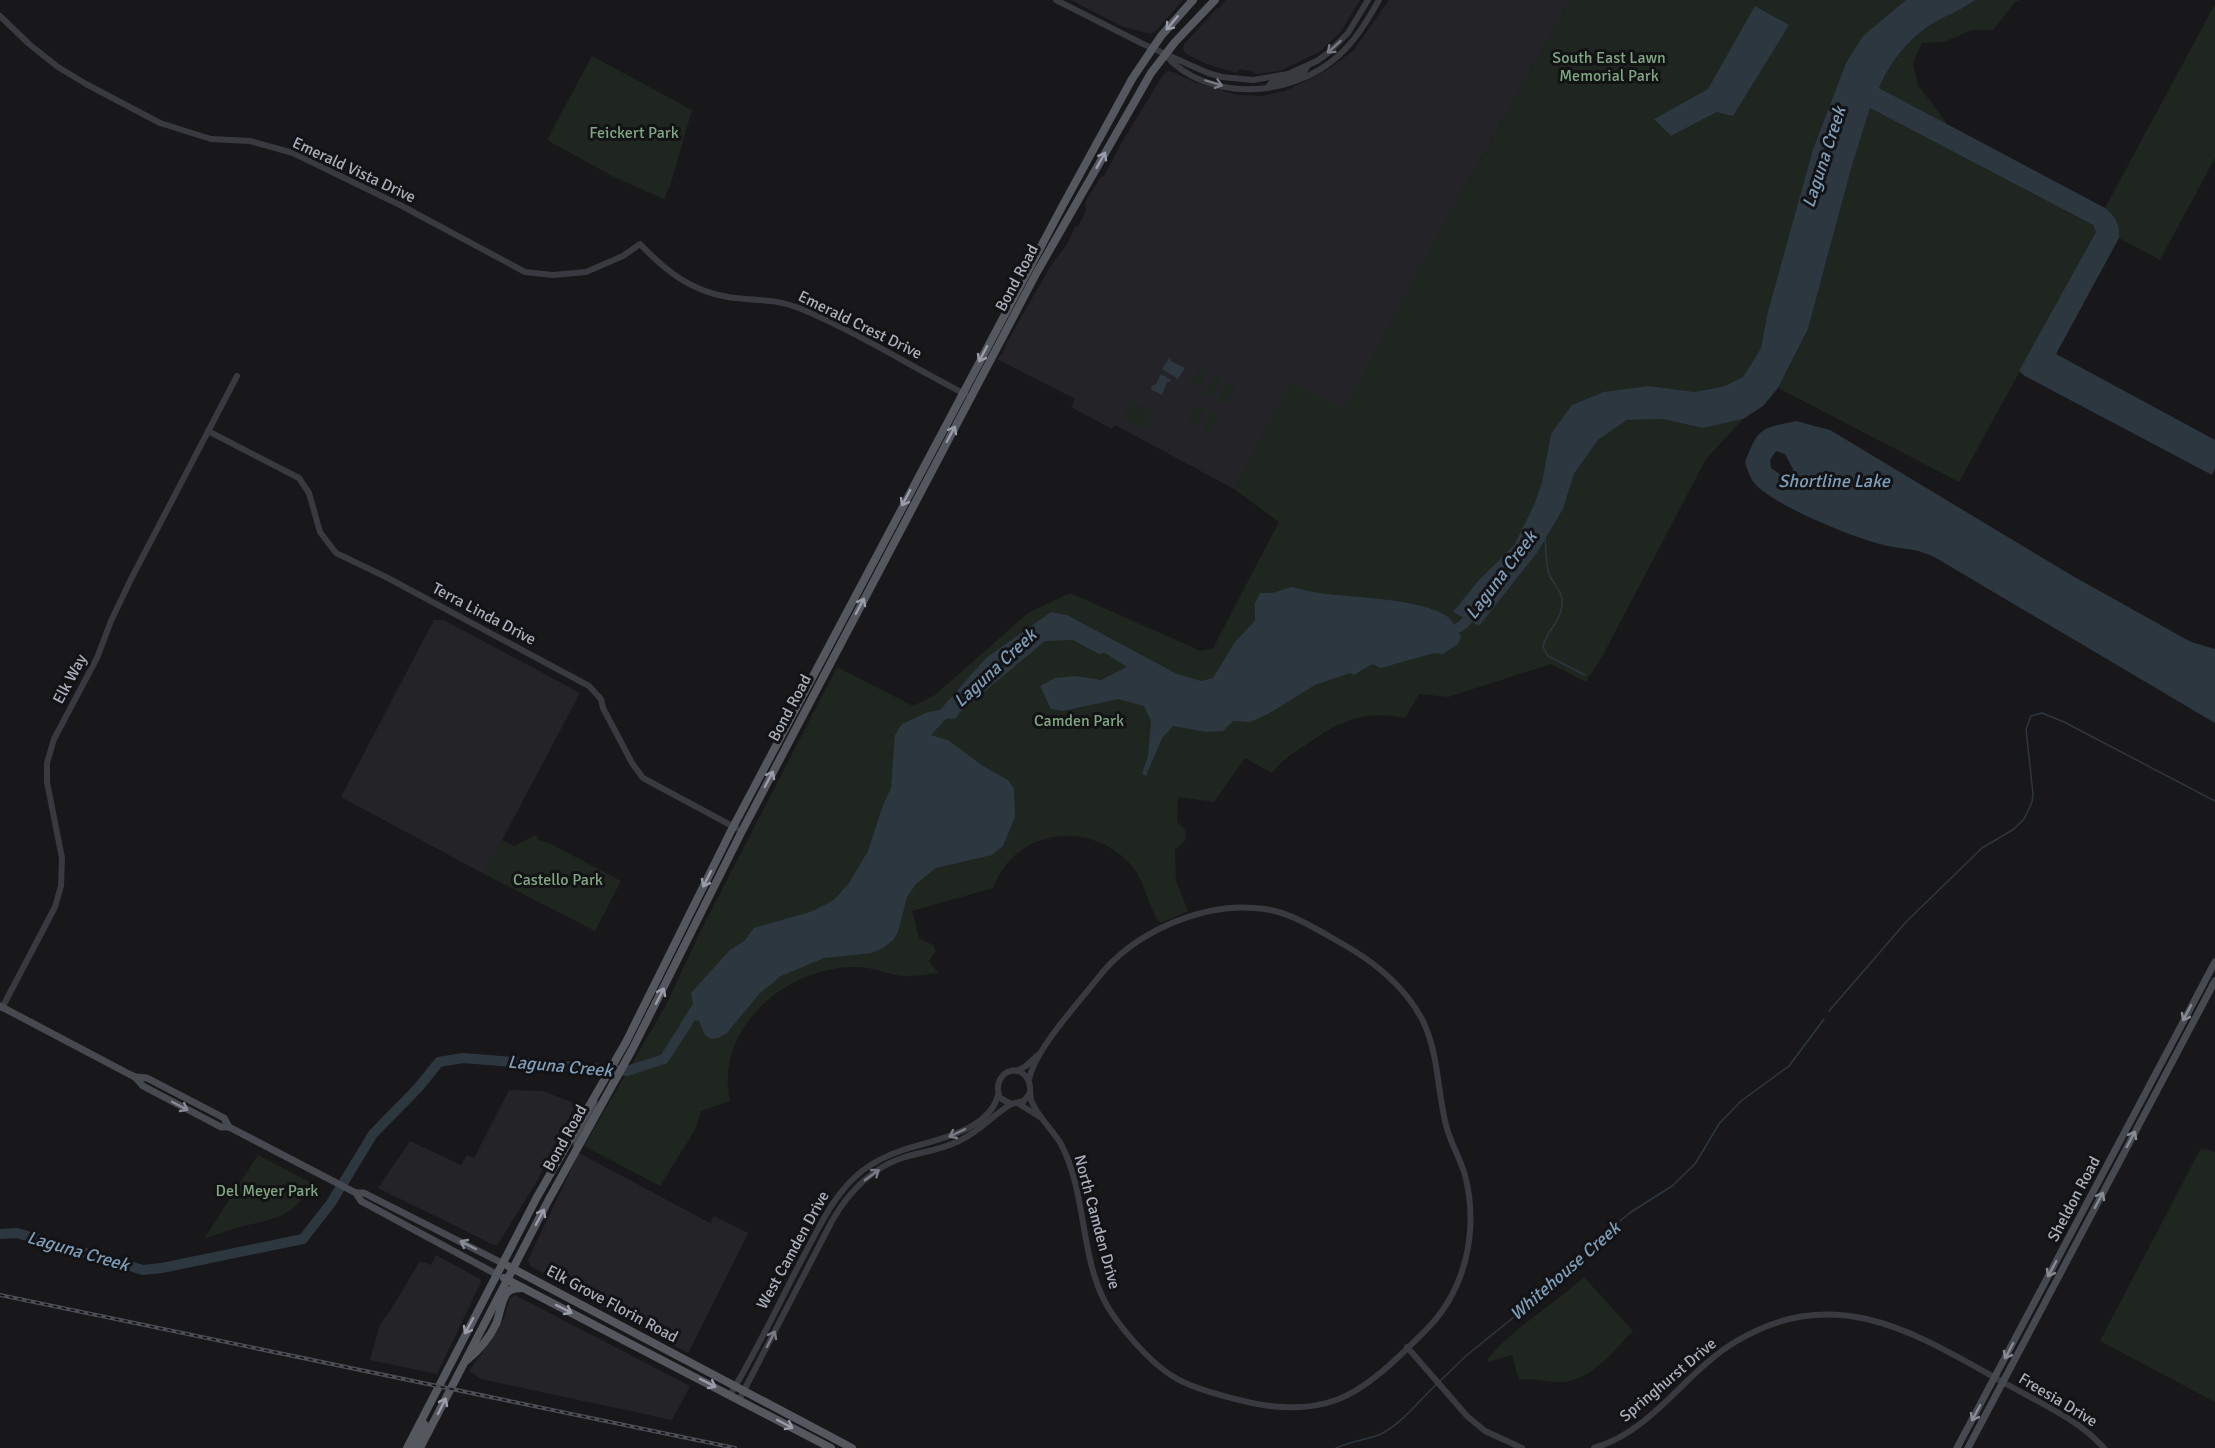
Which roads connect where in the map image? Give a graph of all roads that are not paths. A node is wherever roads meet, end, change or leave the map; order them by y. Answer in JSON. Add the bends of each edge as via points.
{"nodes":[{"id":1,"x":1056,"y":0,"type":"edge"},
{"id":2,"x":1193,"y":0,"type":"edge"},
{"id":3,"x":1215,"y":0,"type":"edge"},
{"id":4,"x":1368,"y":0,"type":"edge"},
{"id":5,"x":1379,"y":0,"type":"edge"},
{"id":6,"x":0,"y":16,"type":"edge"},
{"id":7,"x":1152,"y":49,"type":"junction"},
{"id":8,"x":1164,"y":55,"type":"junction"},
{"id":9,"x":1307,"y":67,"type":"junction"},
{"id":10,"x":1266,"y":88,"type":"junction"},
{"id":11,"x":640,"y":244,"type":"joint"},
{"id":12,"x":1003,"y":315,"type":"junction"},
{"id":13,"x":998,"y":346,"type":"junction"},
{"id":14,"x":237,"y":376,"type":"dead end"},
{"id":15,"x":962,"y":393,"type":"junction"},
{"id":16,"x":971,"y":397,"type":"junction"},
{"id":17,"x":208,"y":431,"type":"junction"},
{"id":18,"x":738,"y":829,"type":"junction"},
{"id":19,"x":2215,"y":962,"type":"edge"},
{"id":20,"x":2215,"y":981,"type":"edge"},
{"id":21,"x":1,"y":1007,"type":"edge"},
{"id":22,"x":1041,"y":1053,"type":"junction"},
{"id":23,"x":1017,"y":1071,"type":"junction"},
{"id":24,"x":1029,"y":1080,"type":"junction"},
{"id":25,"x":598,"y":1091,"type":"junction"},
{"id":26,"x":1030,"y":1093,"type":"junction"},
{"id":27,"x":998,"y":1094,"type":"junction"},
{"id":28,"x":1011,"y":1104,"type":"junction"},
{"id":29,"x":1019,"y":1104,"type":"junction"},
{"id":30,"x":1043,"y":1119,"type":"junction"},
{"id":31,"x":577,"y":1147,"type":"junction"},
{"id":32,"x":356,"y":1193,"type":"junction"},
{"id":33,"x":377,"y":1210,"type":"junction"},
{"id":34,"x":406,"y":1215,"type":"junction"},
{"id":35,"x":502,"y":1263,"type":"junction"},
{"id":36,"x":512,"y":1268,"type":"junction"},
{"id":37,"x":496,"y":1274,"type":"junction"},
{"id":38,"x":507,"y":1279,"type":"junction"},
{"id":39,"x":523,"y":1288,"type":"junction"},
{"id":40,"x":618,"y":1337,"type":"junction"},
{"id":41,"x":641,"y":1337,"type":"junction"},
{"id":42,"x":1407,"y":1347,"type":"junction"},
{"id":43,"x":650,"y":1353,"type":"junction"},
{"id":44,"x":686,"y":1361,"type":"junction"},
{"id":45,"x":463,"y":1364,"type":"junction"},
{"id":46,"x":1995,"y":1378,"type":"junction"},
{"id":47,"x":2002,"y":1382,"type":"junction"},
{"id":48,"x":732,"y":1391,"type":"junction"},
{"id":49,"x":742,"y":1396,"type":"junction"},
{"id":50,"x":427,"y":1409,"type":"junction"},
{"id":51,"x":407,"y":1448,"type":"edge"},
{"id":52,"x":414,"y":1448,"type":"edge"},
{"id":53,"x":420,"y":1448,"type":"edge"},
{"id":54,"x":831,"y":1448,"type":"edge"},
{"id":55,"x":852,"y":1448,"type":"edge"},
{"id":56,"x":1522,"y":1448,"type":"edge"},
{"id":57,"x":1594,"y":1448,"type":"edge"},
{"id":58,"x":1957,"y":1448,"type":"edge"},
{"id":59,"x":1968,"y":1448,"type":"edge"},
{"id":60,"x":2104,"y":1448,"type":"edge"}],
"edges":[{"from":1,"to":7,"type":"street"},
{"from":2,"to":7,"type":"main road","name":"Bond Road","one_way":true},
{"from":3,"to":8,"type":"main road","name":"Bond Road"},
{"from":4,"to":9,"type":"street","one_way":true,"via":[[1339,43]]},
{"from":5,"to":10,"type":"street","via":[[1358,35],[1336,58],[1308,76]]},
{"from":6,"to":11,"type":"street","name":"Emerald Vista Drive","via":[[58,67],[160,123],[211,139],[250,141],[292,153],[525,272],[586,272]]},
{"from":7,"to":8,"type":"street"},
{"from":7,"to":12,"type":"main road","name":"Bond Road","via":[[1132,78]]},
{"from":8,"to":9,"type":"street","via":[[1235,79],[1275,78]]},
{"from":8,"to":10,"type":"street","one_way":true,"via":[[1174,66],[1214,84]]},
{"from":13,"to":8,"type":"main road","name":"Bond Road","one_way":true,"via":[[1141,89]]},
{"from":9,"to":10,"type":"street","via":[[1303,74]]},
{"from":11,"to":15,"type":"street","name":"Emerald Crest Drive","via":[[663,268],[691,286],[728,297],[794,306]]},
{"from":12,"to":13,"type":"main road","via":[[1005,322]]},
{"from":12,"to":15,"type":"main road","name":"Bond Road","one_way":true},
{"from":13,"to":16,"type":"main road","name":"Bond Road"},
{"from":14,"to":17,"type":"street","name":"Elk Way"},
{"from":15,"to":16,"type":"street","name":"Emerald Crest Drive"},
{"from":15,"to":18,"type":"main road","name":"Bond Road","one_way":true},
{"from":18,"to":16,"type":"main road","name":"Bond Road","one_way":true},
{"from":17,"to":18,"type":"street","name":"Terra Linda Drive","via":[[299,478],[309,493],[323,538],[341,557],[396,582],[589,686],[601,699],[638,773],[653,785]]},
{"from":17,"to":21,"type":"street","name":"Elk Way","via":[[54,739],[47,782],[62,858],[61,886],[55,907]]},
{"from":18,"to":25,"type":"main road","name":"Bond Road","one_way":true},
{"from":31,"to":18,"type":"main road","name":"Bond Road","one_way":true,"via":[[633,1048]]},
{"from":19,"to":46,"type":"main road","name":"Sheldon Road","one_way":true},
{"from":47,"to":20,"type":"main road","name":"Sheldon Road","one_way":true},
{"from":21,"to":32,"type":"main road","name":"Elk Grove Florin Road","via":[[135,1077],[142,1086]]},
{"from":22,"to":23,"type":"street"},
{"from":22,"to":24,"type":"street"},
{"from":22,"to":42,"type":"street","via":[[1118,954],[1156,931],[1212,910],[1266,909],[1283,914],[1339,942],[1379,968],[1407,997],[1423,1022],[1438,1069],[1446,1128],[1462,1167],[1470,1203],[1465,1263],[1455,1290],[1437,1318]]},
{"from":23,"to":24,"type":"street"},
{"from":23,"to":27,"type":"street","via":[[1001,1077]]},
{"from":24,"to":26,"type":"street"},
{"from":25,"to":31,"type":"main road","via":[[576,1141]]},
{"from":25,"to":35,"type":"main road","name":"Bond Road"},
{"from":26,"to":29,"type":"street"},
{"from":26,"to":30,"type":"street","name":"North Camden Drive"},
{"from":27,"to":28,"type":"street"},
{"from":27,"to":48,"type":"street","name":"West Camden Drive","one_way":true,"via":[[992,1108],[962,1131],[883,1158],[846,1186],[824,1217]]},
{"from":28,"to":29,"type":"street"},
{"from":49,"to":28,"type":"street","name":"West Camden Drive","one_way":true,"via":[[832,1221],[857,1186],[893,1162],[968,1137]]},
{"from":29,"to":30,"type":"street","name":"North Camden Drive"},
{"from":30,"to":42,"type":"street","name":"North Camden Drive","via":[[1068,1159],[1102,1295],[1121,1326],[1175,1378],[1203,1390],[1278,1407],[1322,1404],[1352,1393]]},
{"from":36,"to":31,"type":"main road","name":"Bond Road","one_way":true},
{"from":32,"to":33,"type":"main road","name":"Elk Grove Florin Road","via":[[360,1201]]},
{"from":32,"to":34,"type":"main road","name":"Elk Grove Florin Road","via":[[364,1193]]},
{"from":33,"to":34,"type":"main road","via":[[381,1206]]},
{"from":33,"to":37,"type":"main road","name":"Elk Grove Florin Road"},
{"from":35,"to":34,"type":"main road","name":"Elk Grove Florin Road","one_way":true},
{"from":35,"to":36,"type":"main road","name":"Elk Grove Florin Road"},
{"from":35,"to":37,"type":"main road","name":"Bond Road"},
{"from":36,"to":38,"type":"main road","name":"Bond Road"},
{"from":36,"to":41,"type":"main road","name":"Elk Grove Florin Road"},
{"from":37,"to":38,"type":"main road","name":"Elk Grove Florin Road"},
{"from":37,"to":50,"type":"main road","name":"Bond Road","one_way":true},
{"from":38,"to":39,"type":"main road","name":"Elk Grove Florin Road"},
{"from":38,"to":45,"type":"main road","name":"Bond Road"},
{"from":39,"to":40,"type":"main road","name":"Elk Grove Florin Road","one_way":true},
{"from":39,"to":45,"type":"main road","via":[[507,1293],[490,1335]]},
{"from":40,"to":41,"type":"main road"},
{"from":40,"to":43,"type":"main road","name":"Elk Grove Florin Road"},
{"from":41,"to":44,"type":"main road","name":"Elk Grove Florin Road"},
{"from":42,"to":56,"type":"street","via":[[1467,1416],[1485,1431]]},
{"from":43,"to":44,"type":"main road"},
{"from":43,"to":48,"type":"main road","name":"Elk Grove Florin Road","one_way":true},
{"from":44,"to":48,"type":"main road","name":"Elk Grove Florin Road"},
{"from":53,"to":45,"type":"main road","name":"Bond Road","one_way":true},
{"from":46,"to":47,"type":"street","name":"Freesia Drive"},
{"from":46,"to":57,"type":"street","name":"Springhurst Drive","via":[[1886,1323],[1838,1314],[1801,1317],[1771,1325],[1734,1343],[1705,1364],[1645,1420],[1625,1435]]},
{"from":46,"to":58,"type":"main road","name":"Sheldon Road","one_way":true},
{"from":47,"to":59,"type":"main road","name":"Sheldon Road"},
{"from":47,"to":60,"type":"street","name":"Freesia Drive","via":[[2071,1420]]},
{"from":48,"to":49,"type":"main road","name":"Elk Grove Florin Road"},
{"from":49,"to":54,"type":"main road","name":"Elk Grove Florin Road","one_way":true},
{"from":49,"to":55,"type":"main road","name":"Elk Grove Florin Road"},
{"from":50,"to":51,"type":"main road","name":"Bond Road"},
{"from":50,"to":52,"type":"main road"}]}
